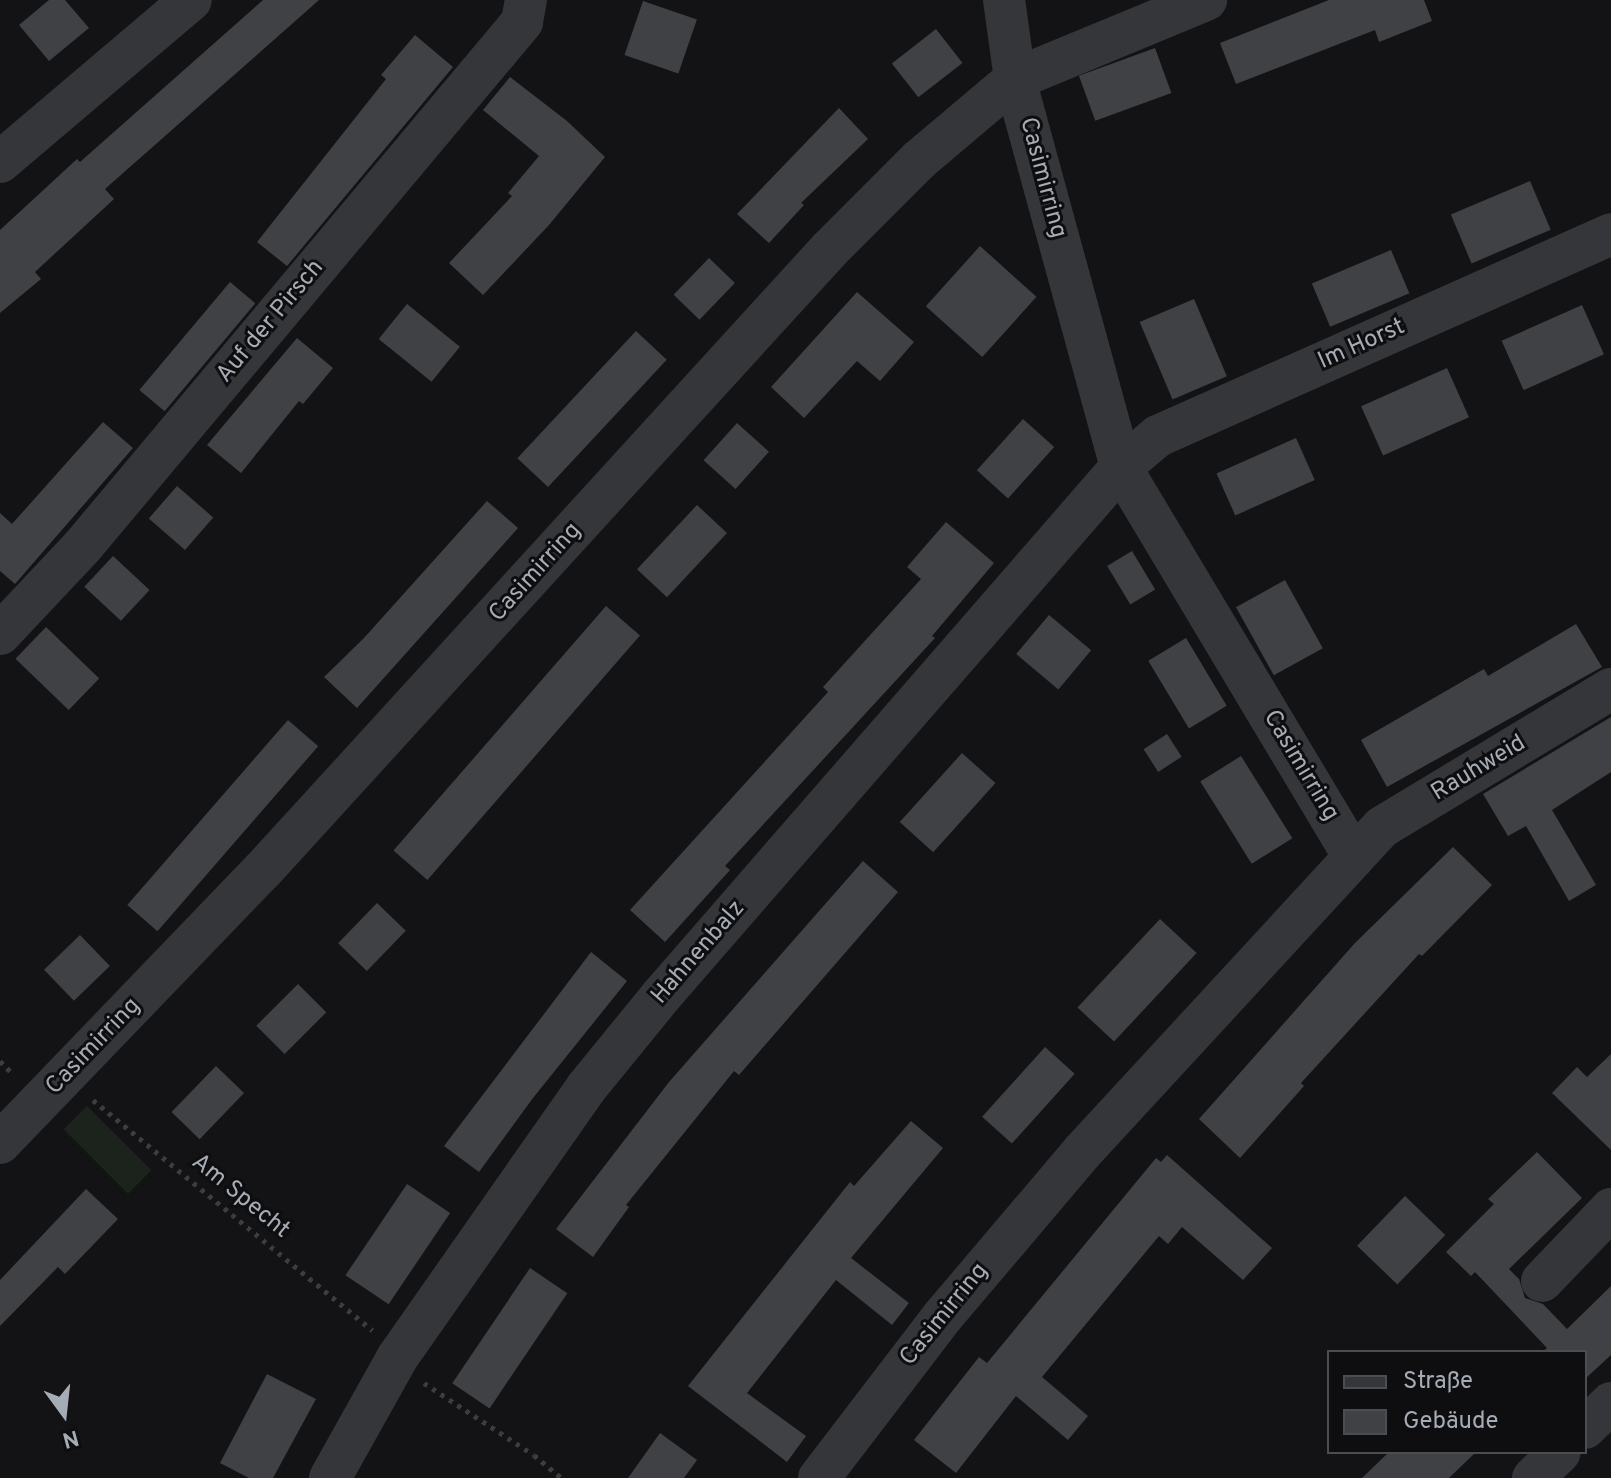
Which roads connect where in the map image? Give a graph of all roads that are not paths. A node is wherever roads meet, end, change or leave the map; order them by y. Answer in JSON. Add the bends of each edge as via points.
{"nodes":[{"id":1,"x":191,"y":0,"type":"edge"},
{"id":2,"x":526,"y":0,"type":"edge"},
{"id":3,"x":1004,"y":0,"type":"edge"},
{"id":4,"x":1206,"y":0,"type":"edge"},
{"id":5,"x":1015,"y":79,"type":"junction"},
{"id":6,"x":0,"y":162,"type":"edge"},
{"id":7,"x":1611,"y":234,"type":"edge"},
{"id":8,"x":1121,"y":467,"type":"junction"},
{"id":9,"x":0,"y":634,"type":"edge"},
{"id":10,"x":1611,"y":689,"type":"edge"},
{"id":11,"x":1354,"y":857,"type":"junction"},
{"id":12,"x":0,"y":1143,"type":"edge"},
{"id":13,"x":1611,"y":1209,"type":"edge"},
{"id":14,"x":1542,"y":1281,"type":"dead end"},
{"id":15,"x":1611,"y":1403,"type":"edge"},
{"id":16,"x":1587,"y":1426,"type":"edge"},
{"id":17,"x":1558,"y":1454,"type":"edge"},
{"id":18,"x":330,"y":1478,"type":"edge"},
{"id":19,"x":819,"y":1478,"type":"edge"},
{"id":20,"x":1533,"y":1478,"type":"edge"}],
"edges":[{"from":1,"to":6,"type":"street"},
{"from":2,"to":9,"type":"street","name":"Auf der Pirsch","via":[[522,22],[82,547]]},
{"from":3,"to":5,"type":"street"},
{"from":4,"to":5,"type":"street"},
{"from":5,"to":8,"type":"street","name":"Casimirring"},
{"from":5,"to":12,"type":"street","name":"Casimirring","via":[[919,160],[830,249],[388,736]]},
{"from":7,"to":8,"type":"street","name":"Im Horst","via":[[1158,436]]},
{"from":8,"to":11,"type":"street","name":"Casimirring"},
{"from":8,"to":18,"type":"street","name":"Hahnenbalz","via":[[586,1088],[397,1358]]},
{"from":10,"to":11,"type":"street","name":"Rauhweid","via":[[1382,827]]},
{"from":11,"to":19,"type":"street","name":"Casimirring","via":[[1082,1152],[943,1316]]},
{"from":13,"to":14,"type":"street"},
{"from":15,"to":16,"type":"street"},
{"from":17,"to":20,"type":"street"}]}
